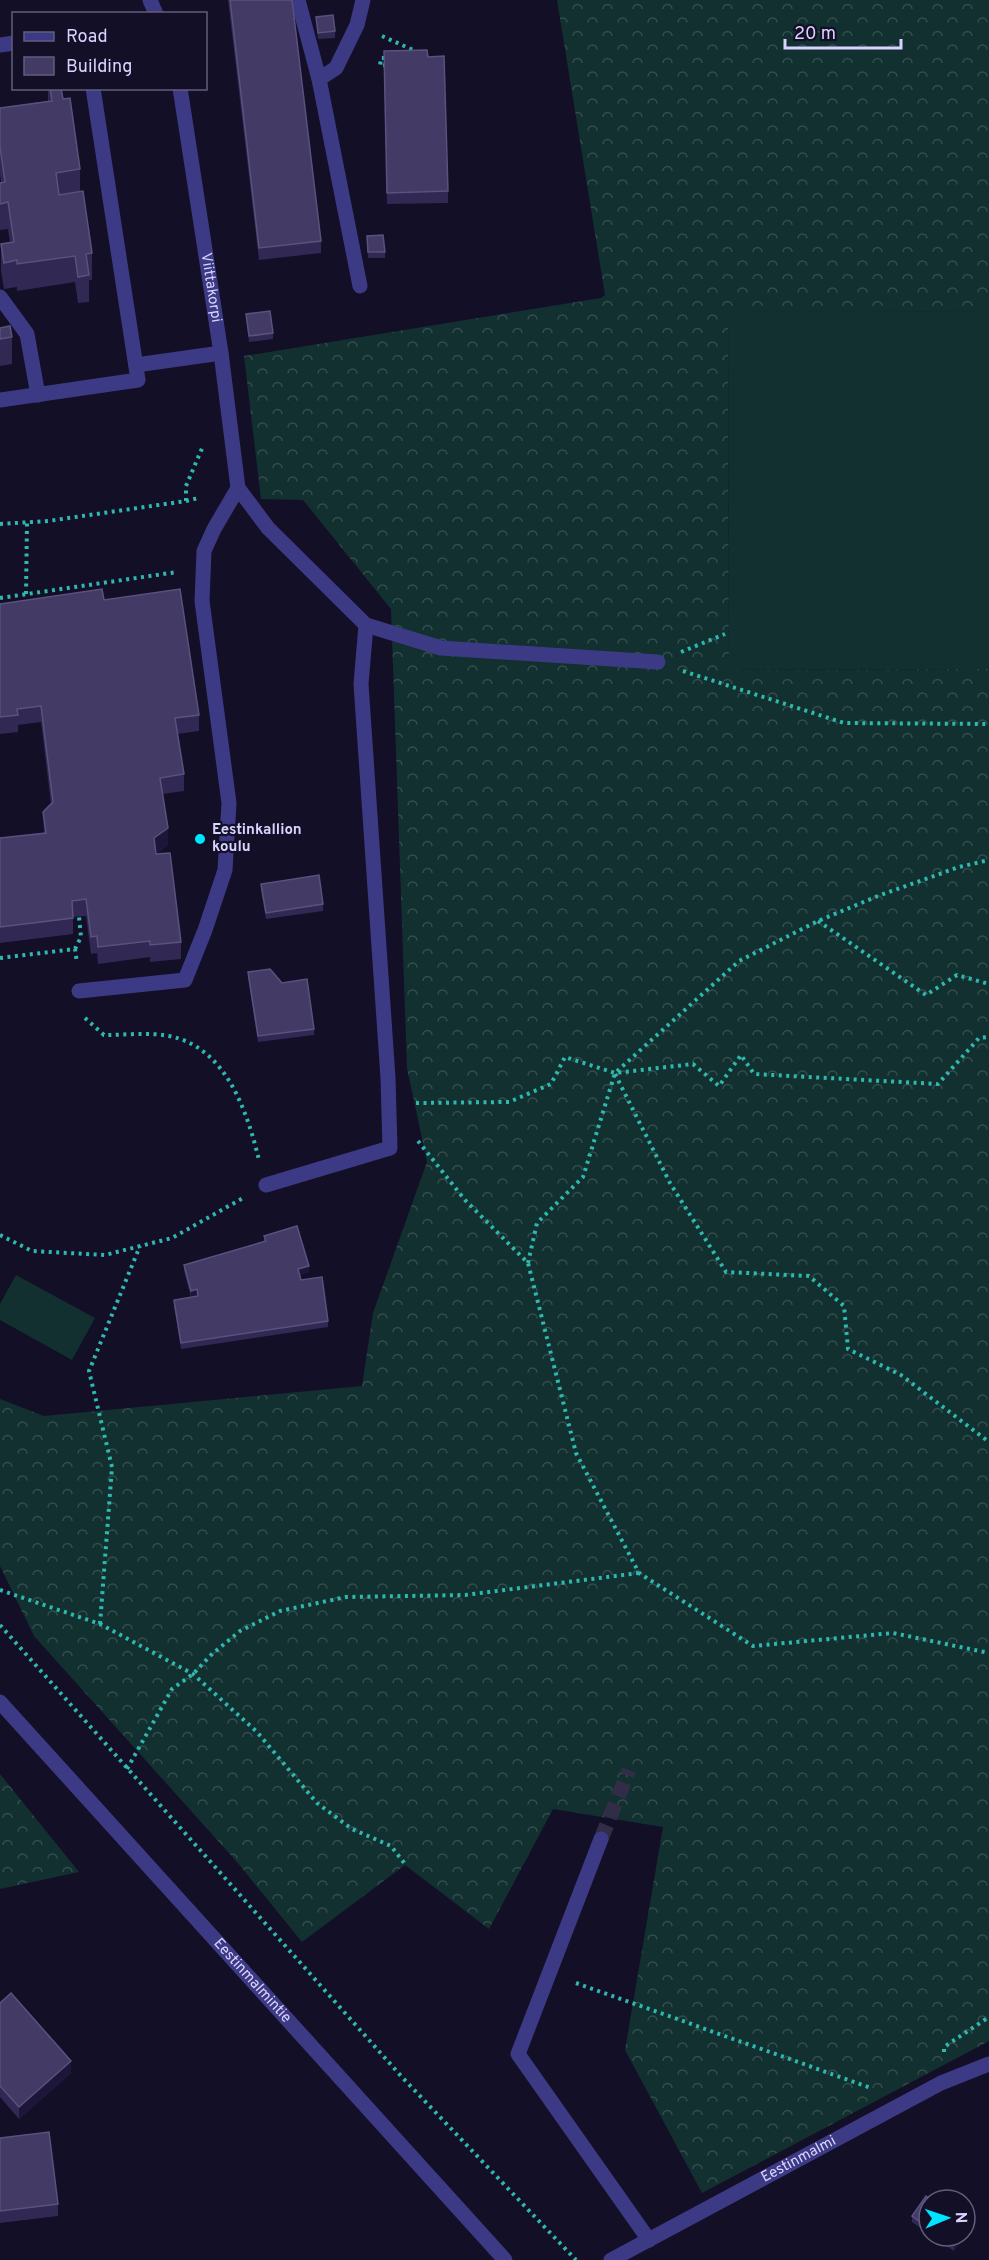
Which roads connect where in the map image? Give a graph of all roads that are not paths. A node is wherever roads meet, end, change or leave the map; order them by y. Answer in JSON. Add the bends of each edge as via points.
{"nodes":[{"id":1,"x":298,"y":0,"type":"edge"},
{"id":2,"x":363,"y":0,"type":"edge"},
{"id":3,"x":319,"y":79,"type":"junction"},
{"id":4,"x":93,"y":90,"type":"edge"},
{"id":5,"x":180,"y":90,"type":"edge"},
{"id":6,"x":360,"y":286,"type":"dead end"},
{"id":7,"x":0,"y":297,"type":"edge"},
{"id":8,"x":221,"y":353,"type":"junction"},
{"id":9,"x":136,"y":365,"type":"junction"},
{"id":10,"x":38,"y":395,"type":"junction"},
{"id":11,"x":0,"y":400,"type":"edge"},
{"id":12,"x":238,"y":488,"type":"junction"},
{"id":13,"x":366,"y":625,"type":"junction"},
{"id":14,"x":658,"y":662,"type":"road end"},
{"id":15,"x":79,"y":991,"type":"road end"},
{"id":16,"x":266,"y":1185,"type":"road end"},
{"id":17,"x":0,"y":1702,"type":"edge"},
{"id":18,"x":601,"y":1839,"type":"tunnel mouth"},
{"id":19,"x":989,"y":2064,"type":"edge"},
{"id":20,"x":649,"y":2240,"type":"junction"},
{"id":21,"x":505,"y":2260,"type":"edge"},
{"id":22,"x":611,"y":2260,"type":"edge"}],
"edges":[{"from":1,"to":3,"type":"street"},
{"from":2,"to":3,"type":"street","via":[[357,25],[336,68]]},
{"from":3,"to":6,"type":"street"},
{"from":4,"to":9,"type":"street"},
{"from":5,"to":8,"type":"street","name":"Viittakorpi"},
{"from":7,"to":10,"type":"street","via":[[27,334]]},
{"from":8,"to":9,"type":"street"},
{"from":8,"to":12,"type":"street","name":"Viittakorpi"},
{"from":9,"to":10,"type":"street","via":[[138,380]]},
{"from":10,"to":11,"type":"street"},
{"from":12,"to":13,"type":"street","via":[[268,528]]},
{"from":12,"to":15,"type":"street","via":[[204,551],[202,601],[230,803],[225,870],[185,980]]},
{"from":13,"to":14,"type":"street","via":[[441,648]]},
{"from":13,"to":16,"type":"street","via":[[361,684],[390,1148]]},
{"from":17,"to":21,"type":"street","name":"Eestinmalmintie"},
{"from":18,"to":20,"type":"street","via":[[518,2054]]},
{"from":19,"to":20,"type":"street","name":"Eestinmalmi","via":[[941,2083]]},
{"from":20,"to":22,"type":"street","name":"Eestinmalmi"}]}
